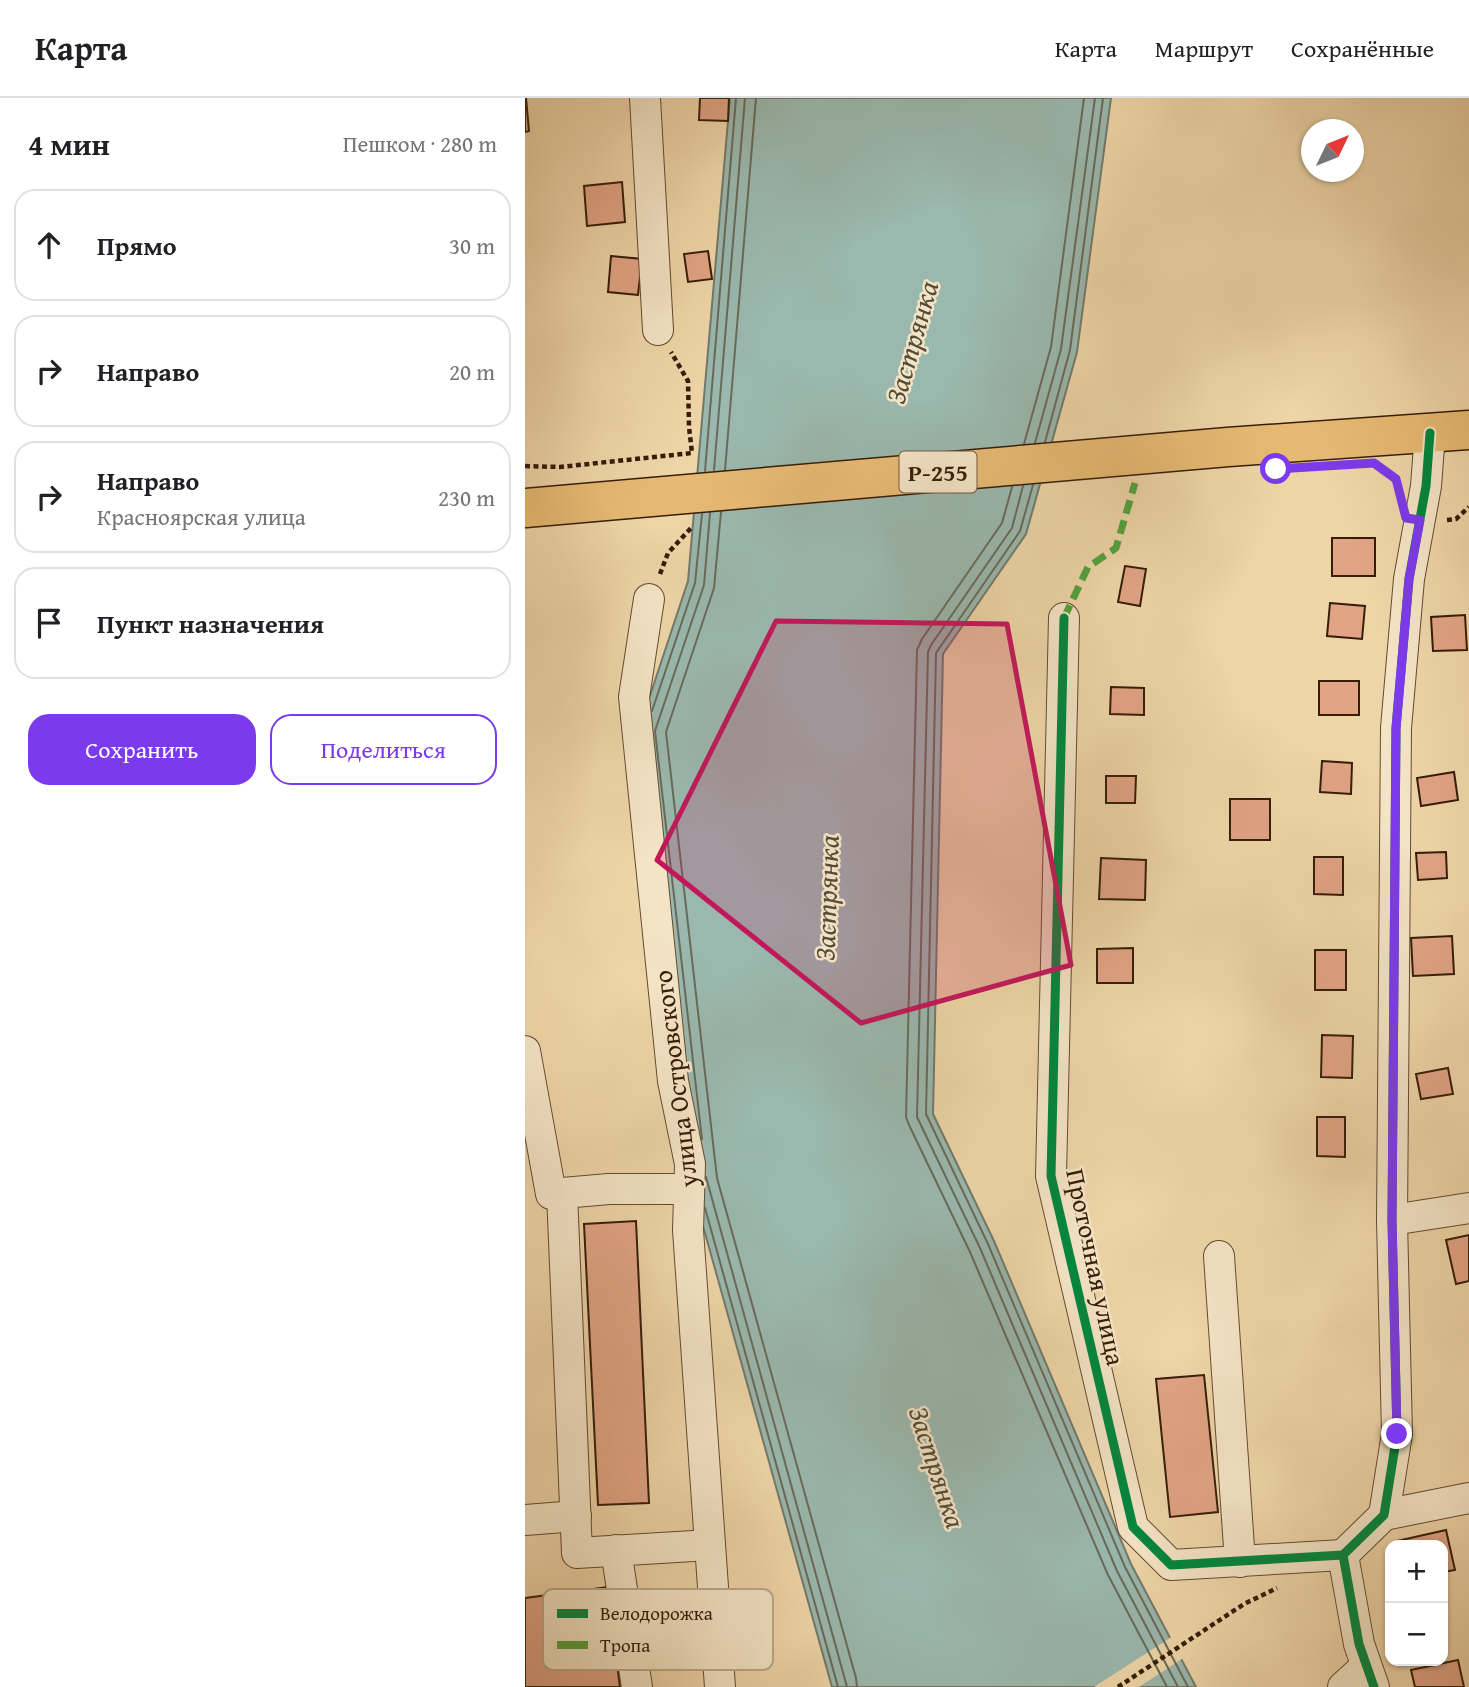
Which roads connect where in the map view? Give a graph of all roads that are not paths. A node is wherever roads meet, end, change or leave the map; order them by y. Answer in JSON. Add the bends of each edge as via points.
{"nodes":[{"id":1,"x":645,"y":98,"type":"edge"},
{"id":2,"x":658,"y":330,"type":"road end"},
{"id":3,"x":1469,"y":430,"type":"edge"},
{"id":4,"x":1430,"y":433,"type":"junction"},
{"id":5,"x":525,"y":508,"type":"edge"},
{"id":6,"x":649,"y":599,"type":"dead end"},
{"id":7,"x":1064,"y":618,"type":"dead end"},
{"id":8,"x":525,"y":1051,"type":"edge"},
{"id":9,"x":689,"y":1189,"type":"junction"},
{"id":10,"x":546,"y":1193,"type":"edge"},
{"id":11,"x":1469,"y":1208,"type":"edge"},
{"id":12,"x":1392,"y":1220,"type":"junction"},
{"id":13,"x":1219,"y":1256,"type":"dead end"},
{"id":14,"x":1469,"y":1498,"type":"edge"},
{"id":15,"x":1384,"y":1515,"type":"junction"},
{"id":16,"x":576,"y":1516,"type":"junction"},
{"id":17,"x":525,"y":1520,"type":"edge"},
{"id":18,"x":710,"y":1545,"type":"junction"},
{"id":19,"x":616,"y":1550,"type":"junction"},
{"id":20,"x":1343,"y":1555,"type":"junction"},
{"id":21,"x":1240,"y":1562,"type":"junction"},
{"id":22,"x":622,"y":1589,"type":"edge"},
{"id":23,"x":713,"y":1589,"type":"edge"},
{"id":24,"x":1370,"y":1676,"type":"edge"},
{"id":25,"x":1343,"y":1687,"type":"edge"}],
"edges":[{"from":1,"to":2,"type":"street"},
{"from":3,"to":4,"type":"highway","number":"Р-255"},
{"from":4,"to":5,"type":"highway","number":"Р-255"},
{"from":4,"to":12,"type":"street","via":[[1426,486],[1409,579],[1396,728]]},
{"from":6,"to":9,"type":"street","name":"улица Островского","via":[[634,697],[673,1081],[690,1164]]},
{"from":7,"to":21,"type":"street","name":"Проточная улица","via":[[1051,1176],[1133,1527],[1171,1565]]},
{"from":8,"to":10,"type":"street"},
{"from":9,"to":10,"type":"street"},
{"from":9,"to":18,"type":"street","name":"улица Островского"},
{"from":10,"to":16,"type":"street"},
{"from":11,"to":12,"type":"street"},
{"from":12,"to":15,"type":"street","via":[[1397,1434]]},
{"from":13,"to":21,"type":"street"},
{"from":14,"to":15,"type":"street"},
{"from":15,"to":20,"type":"street"},
{"from":16,"to":17,"type":"street"},
{"from":16,"to":19,"type":"street","via":[[577,1553]]},
{"from":18,"to":19,"type":"street"},
{"from":18,"to":23,"type":"street","name":"улица Островского"},
{"from":19,"to":22,"type":"street"},
{"from":20,"to":21,"type":"street","name":"Проточная улица"},
{"from":20,"to":24,"type":"street","via":[[1359,1644]]},
{"from":24,"to":25,"type":"street"}]}
